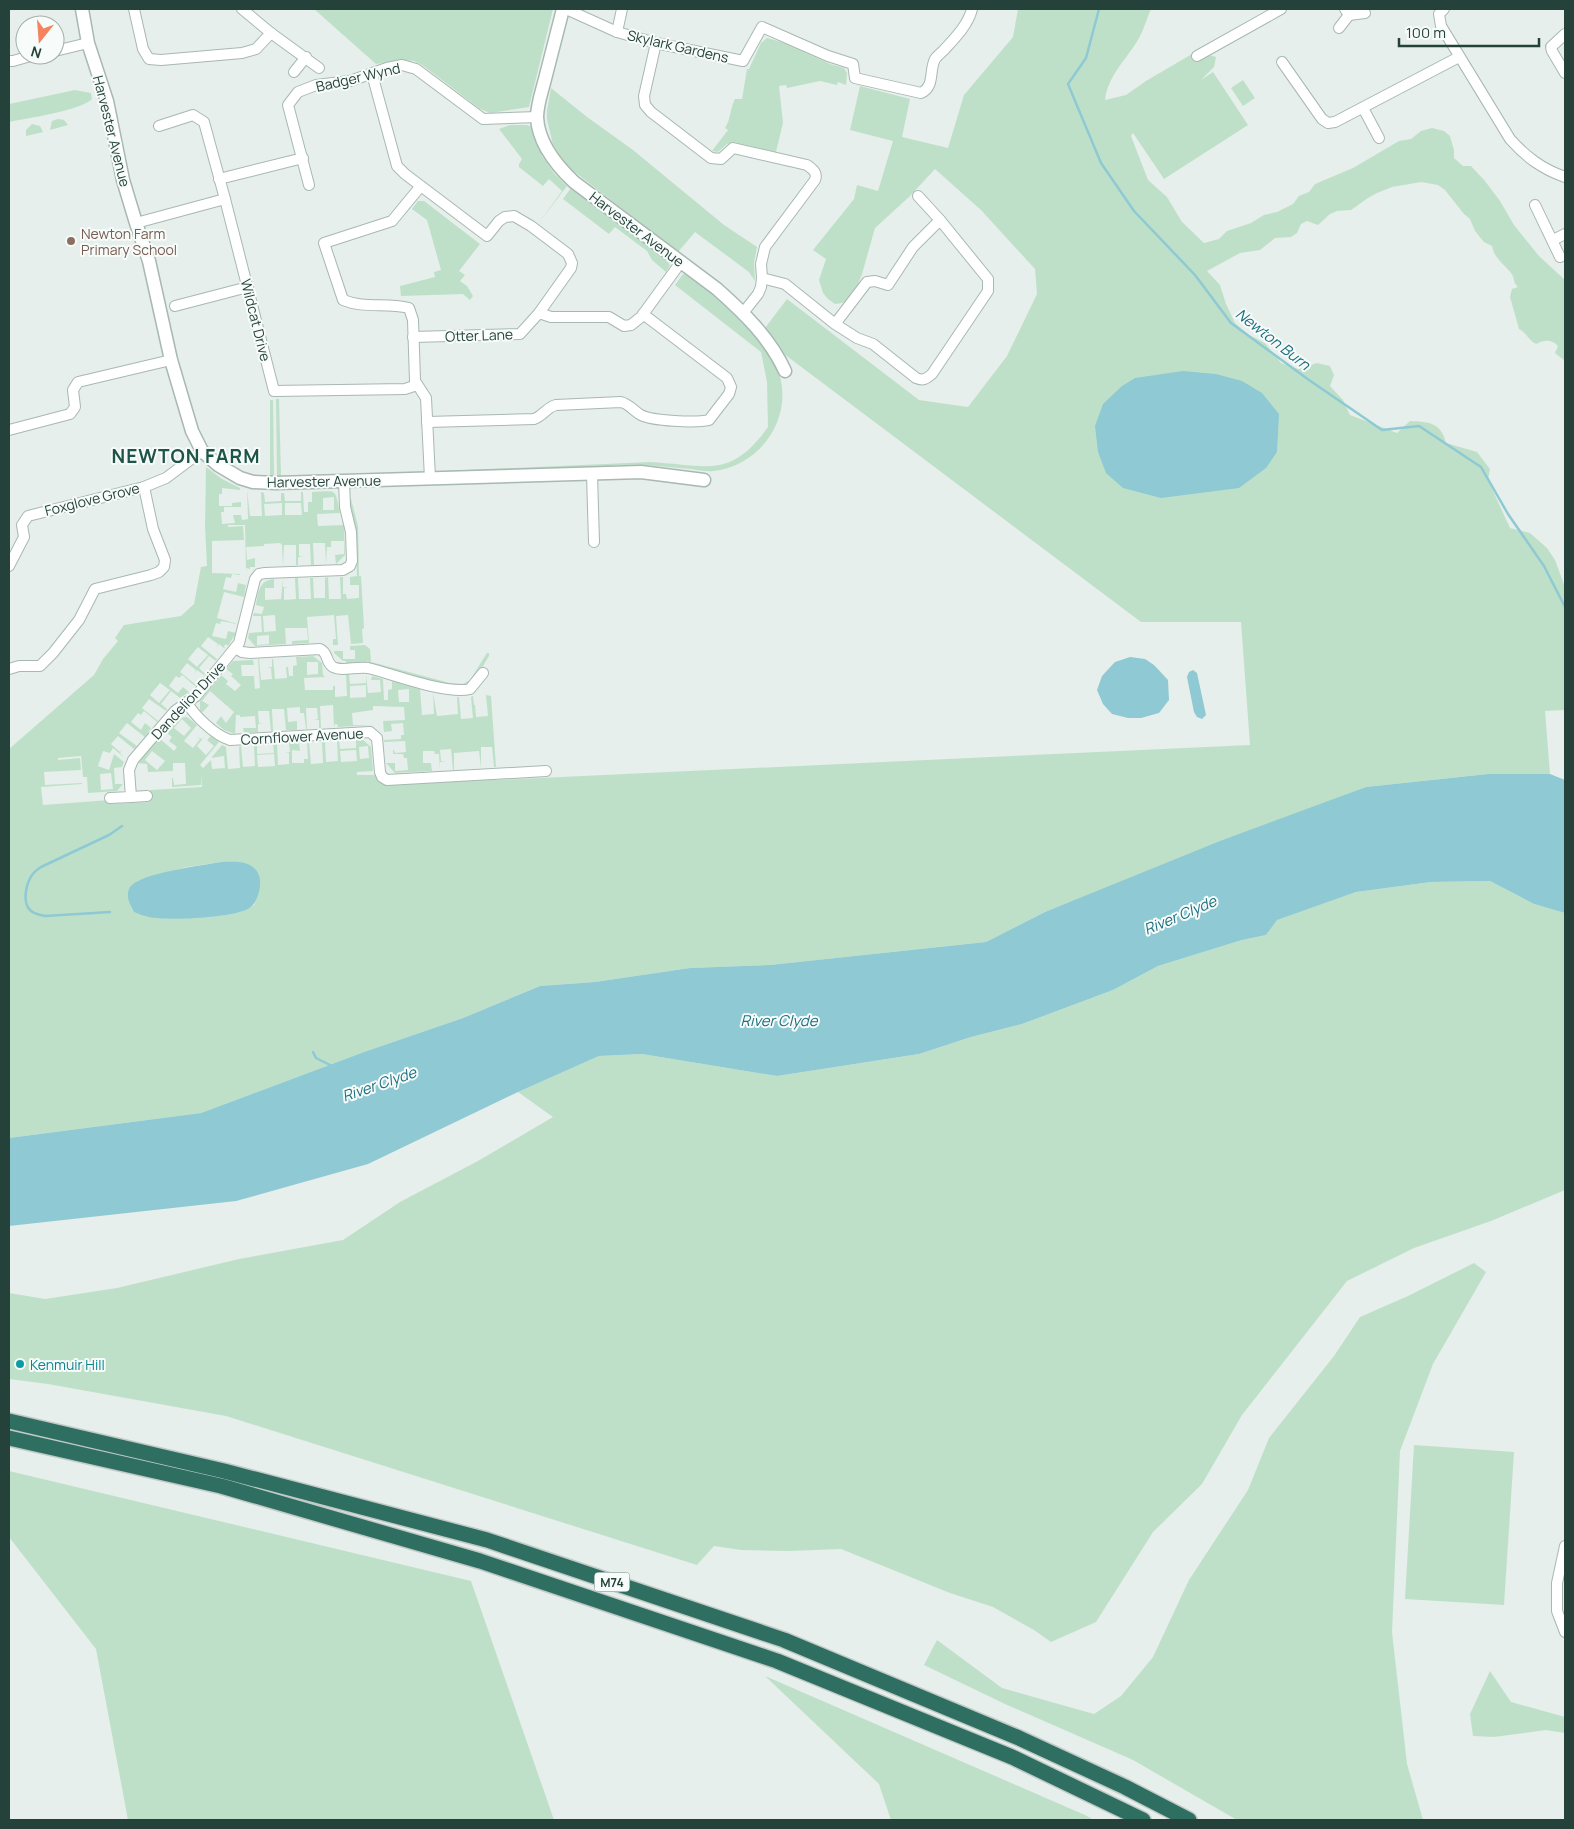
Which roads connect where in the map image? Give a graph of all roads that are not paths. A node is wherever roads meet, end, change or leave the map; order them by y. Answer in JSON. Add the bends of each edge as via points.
{"nodes":[{"id":1,"x":82,"y":9,"type":"edge"},
{"id":2,"x":134,"y":9,"type":"edge"},
{"id":3,"x":242,"y":9,"type":"edge"},
{"id":4,"x":565,"y":9,"type":"edge"},
{"id":5,"x":622,"y":9,"type":"edge"},
{"id":6,"x":972,"y":9,"type":"edge"},
{"id":7,"x":1281,"y":9,"type":"edge"},
{"id":8,"x":1444,"y":9,"type":"edge"},
{"id":9,"x":1347,"y":12,"type":"edge"},
{"id":10,"x":1364,"y":13,"type":"dead end"},
{"id":11,"x":1339,"y":28,"type":"dead end"},
{"id":12,"x":617,"y":32,"type":"junction"},
{"id":13,"x":271,"y":33,"type":"junction"},
{"id":14,"x":1565,"y":34,"type":"edge"},
{"id":15,"x":88,"y":43,"type":"junction"},
{"id":16,"x":656,"y":43,"type":"junction"},
{"id":17,"x":65,"y":48,"type":"edge"},
{"id":18,"x":1198,"y":56,"type":"dead end"},
{"id":19,"x":1459,"y":56,"type":"junction"},
{"id":20,"x":306,"y":57,"type":"junction"},
{"id":21,"x":1282,"y":62,"type":"dead end"},
{"id":22,"x":319,"y":68,"type":"dead end"},
{"id":23,"x":294,"y":72,"type":"dead end"},
{"id":24,"x":372,"y":74,"type":"junction"},
{"id":25,"x":1565,"y":74,"type":"edge"},
{"id":26,"x":1363,"y":108,"type":"junction"},
{"id":27,"x":537,"y":117,"type":"junction"},
{"id":28,"x":158,"y":126,"type":"dead end"},
{"id":29,"x":1379,"y":138,"type":"dead end"},
{"id":30,"x":303,"y":158,"type":"junction"},
{"id":31,"x":1565,"y":177,"type":"edge"},
{"id":32,"x":220,"y":179,"type":"junction"},
{"id":33,"x":309,"y":185,"type":"dead end"},
{"id":34,"x":420,"y":187,"type":"junction"},
{"id":35,"x":918,"y":196,"type":"dead end"},
{"id":36,"x":224,"y":199,"type":"junction"},
{"id":37,"x":1535,"y":205,"type":"dead end"},
{"id":38,"x":940,"y":220,"type":"junction"},
{"id":39,"x":136,"y":223,"type":"junction"},
{"id":40,"x":1565,"y":234,"type":"edge"},
{"id":41,"x":1553,"y":240,"type":"junction"},
{"id":42,"x":1560,"y":257,"type":"dead end"},
{"id":43,"x":682,"y":262,"type":"junction"},
{"id":44,"x":762,"y":278,"type":"junction"},
{"id":45,"x":248,"y":287,"type":"junction"},
{"id":46,"x":174,"y":306,"type":"dead end"},
{"id":47,"x":539,"y":313,"type":"junction"},
{"id":48,"x":743,"y":313,"type":"junction"},
{"id":49,"x":643,"y":314,"type":"junction"},
{"id":50,"x":835,"y":324,"type":"junction"},
{"id":51,"x":414,"y":337,"type":"junction"},
{"id":52,"x":171,"y":360,"type":"junction"},
{"id":53,"x":785,"y":371,"type":"dead end"},
{"id":54,"x":416,"y":385,"type":"junction"},
{"id":55,"x":427,"y":422,"type":"junction"},
{"id":56,"x":9,"y":430,"type":"edge"},
{"id":57,"x":202,"y":451,"type":"junction"},
{"id":58,"x":592,"y":474,"type":"junction"},
{"id":59,"x":430,"y":478,"type":"junction"},
{"id":60,"x":704,"y":480,"type":"dead end"},
{"id":61,"x":344,"y":481,"type":"junction"},
{"id":62,"x":144,"y":487,"type":"junction"},
{"id":63,"x":594,"y":542,"type":"dead end"},
{"id":64,"x":9,"y":566,"type":"edge"},
{"id":65,"x":235,"y":648,"type":"junction"},
{"id":66,"x":9,"y":669,"type":"edge"},
{"id":67,"x":482,"y":673,"type":"dead end"},
{"id":68,"x":187,"y":702,"type":"junction"},
{"id":69,"x":546,"y":771,"type":"dead end"},
{"id":70,"x":147,"y":796,"type":"dead end"},
{"id":71,"x":131,"y":797,"type":"junction"},
{"id":72,"x":110,"y":798,"type":"dead end"},
{"id":73,"x":9,"y":1421,"type":"edge"},
{"id":74,"x":9,"y":1438,"type":"edge"},
{"id":75,"x":1565,"y":1546,"type":"edge"},
{"id":76,"x":1565,"y":1632,"type":"edge"},
{"id":77,"x":1141,"y":1820,"type":"edge"},
{"id":78,"x":1189,"y":1820,"type":"edge"}],
"edges":[{"from":1,"to":15,"type":"street","name":"Harvester Avenue"},
{"from":2,"to":13,"type":"street","via":[[142,49],[149,59],[242,53],[256,48]]},
{"from":3,"to":13,"type":"street"},
{"from":4,"to":12,"type":"street","name":"Skylark Gardens"},
{"from":4,"to":27,"type":"street","name":"Harvester Avenue"},
{"from":5,"to":12,"type":"street"},
{"from":6,"to":16,"type":"street","name":"Skylark Gardens","via":[[957,36],[935,59],[930,85],[921,93],[855,78],[853,64],[762,27],[743,61]]},
{"from":7,"to":18,"type":"street"},
{"from":8,"to":19,"type":"street","via":[[1439,14],[1441,26]]},
{"from":9,"to":10,"type":"street"},
{"from":9,"to":11,"type":"street"},
{"from":12,"to":16,"type":"street","name":"Skylark Gardens"},
{"from":13,"to":20,"type":"street"},
{"from":14,"to":25,"type":"street","via":[[1551,47]]},
{"from":15,"to":17,"type":"street"},
{"from":15,"to":39,"type":"street","name":"Harvester Avenue"},
{"from":16,"to":44,"type":"street","via":[[644,96],[645,105],[651,112],[711,158],[721,159],[733,148],[807,165],[816,174],[815,180],[765,247]]},
{"from":19,"to":26,"type":"street"},
{"from":19,"to":31,"type":"street","via":[[1510,139],[1523,154]]},
{"from":20,"to":22,"type":"street"},
{"from":20,"to":23,"type":"street"},
{"from":21,"to":26,"type":"street","via":[[1328,123]]},
{"from":24,"to":27,"type":"street","name":"Badger Wynd","via":[[402,65],[416,69],[483,119]]},
{"from":24,"to":30,"type":"street","name":"Badger Wynd","via":[[350,81],[316,85],[298,92],[288,105]]},
{"from":24,"to":34,"type":"street","via":[[397,166]]},
{"from":26,"to":29,"type":"street"},
{"from":27,"to":43,"type":"street","name":"Harvester Avenue","via":[[549,154],[574,182]]},
{"from":28,"to":32,"type":"street","via":[[193,115],[204,122]]},
{"from":30,"to":32,"type":"street"},
{"from":30,"to":33,"type":"street"},
{"from":32,"to":36,"type":"street"},
{"from":34,"to":47,"type":"street","name":"Otter Lane","via":[[487,236],[499,220],[514,216],[568,254],[571,268]]},
{"from":34,"to":51,"type":"street","via":[[392,221],[324,243],[343,300],[356,305],[408,308]]},
{"from":35,"to":38,"type":"street"},
{"from":36,"to":39,"type":"street"},
{"from":36,"to":45,"type":"street","name":"Wildcat Drive"},
{"from":37,"to":41,"type":"street"},
{"from":38,"to":50,"type":"street","via":[[913,247],[888,285],[867,282]]},
{"from":38,"to":50,"type":"street","via":[[988,279],[988,291],[927,379],[916,378],[873,344]]},
{"from":39,"to":52,"type":"street","name":"Harvester Avenue","via":[[149,261]]},
{"from":40,"to":41,"type":"street"},
{"from":41,"to":42,"type":"street"},
{"from":43,"to":48,"type":"street","name":"Harvester Avenue"},
{"from":43,"to":49,"type":"street"},
{"from":44,"to":48,"type":"street","via":[[758,294]]},
{"from":44,"to":50,"type":"street","via":[[785,284]]},
{"from":45,"to":46,"type":"street"},
{"from":45,"to":54,"type":"street","name":"Wildcat Drive","via":[[274,391],[405,389]]},
{"from":47,"to":49,"type":"street","via":[[551,317],[609,317],[626,326]]},
{"from":47,"to":51,"type":"street","name":"Otter Lane","via":[[520,334]]},
{"from":48,"to":53,"type":"street","name":"Harvester Avenue","via":[[769,342]]},
{"from":49,"to":55,"type":"street","via":[[727,378],[731,387],[729,394],[709,420],[694,422],[646,417],[621,402],[556,405],[534,419]]},
{"from":51,"to":54,"type":"street"},
{"from":52,"to":56,"type":"street","via":[[78,382],[73,390],[74,407],[70,414]]},
{"from":52,"to":57,"type":"street","name":"Harvester Avenue","via":[[192,431]]},
{"from":54,"to":55,"type":"street","via":[[426,398]]},
{"from":55,"to":59,"type":"street"},
{"from":57,"to":61,"type":"street","name":"Harvester Avenue","via":[[218,465],[253,482]]},
{"from":57,"to":62,"type":"street","name":"Foxglove Grove","via":[[166,478]]},
{"from":58,"to":59,"type":"street","name":"Harvester Avenue"},
{"from":58,"to":60,"type":"street","name":"Harvester Avenue","via":[[641,472]]},
{"from":58,"to":63,"type":"street"},
{"from":59,"to":61,"type":"street","name":"Harvester Avenue"},
{"from":61,"to":65,"type":"street","name":"Dandelion Drive","via":[[345,507],[351,532],[350,566],[343,570],[257,575],[241,638]]},
{"from":62,"to":64,"type":"street","name":"Foxglove Grove","via":[[28,516],[22,525],[24,537]]},
{"from":62,"to":66,"type":"street","via":[[153,529],[165,560],[164,567],[151,575],[95,589],[79,620],[53,654],[40,666]]},
{"from":65,"to":67,"type":"street","via":[[250,653],[320,649],[335,668],[366,668],[454,691],[470,689]]},
{"from":65,"to":68,"type":"street","name":"Dandelion Drive","via":[[196,696]]},
{"from":68,"to":69,"type":"street","name":"Cornflower Avenue","via":[[196,715],[230,740],[370,732],[377,738],[380,772],[387,780]]},
{"from":68,"to":71,"type":"street","name":"Dandelion Drive","via":[[175,710],[132,763],[129,774]]},
{"from":70,"to":71,"type":"street"},
{"from":71,"to":72,"type":"street"},
{"from":73,"to":78,"type":"highway","number":"M74","via":[[224,1470],[487,1540],[784,1640],[1019,1738],[1125,1786]]},
{"from":74,"to":77,"type":"highway","number":"M74","via":[[221,1486],[480,1561],[777,1661],[1012,1757]]},
{"from":75,"to":76,"type":"street","via":[[1557,1583],[1557,1611]]}]}
